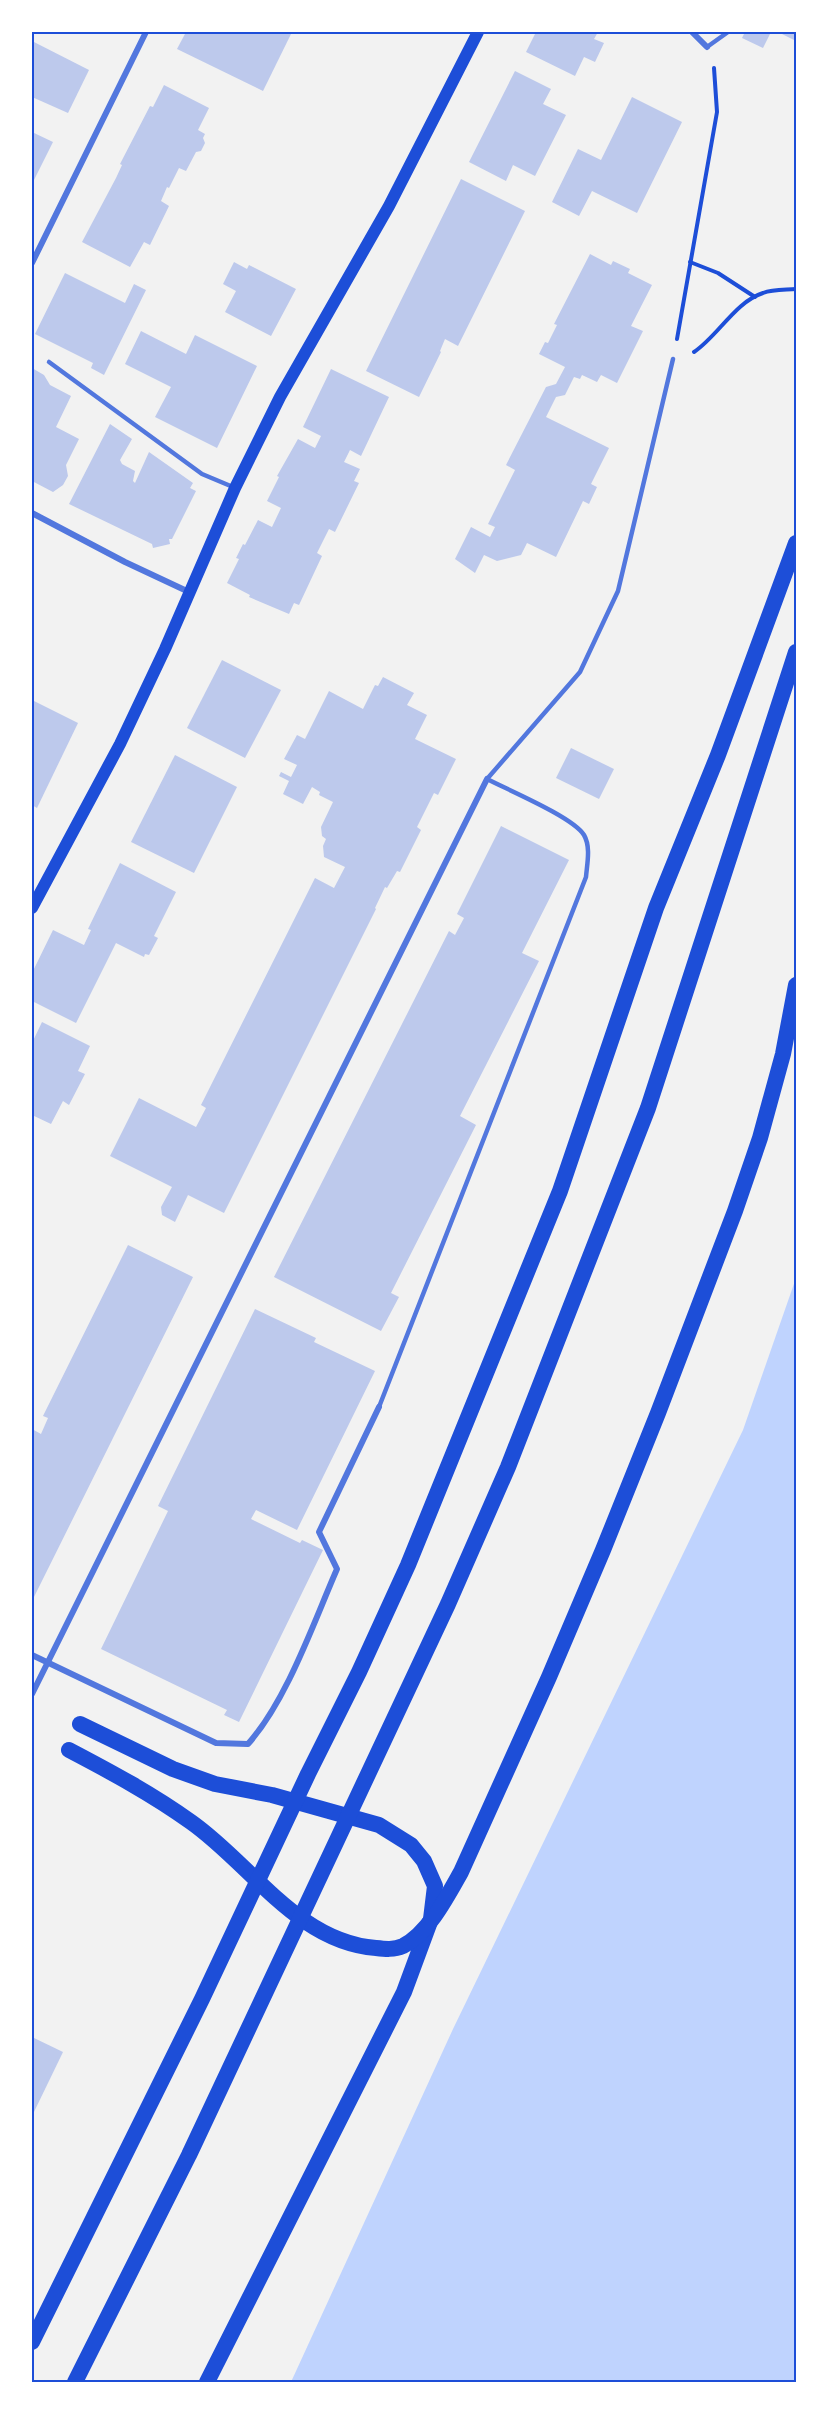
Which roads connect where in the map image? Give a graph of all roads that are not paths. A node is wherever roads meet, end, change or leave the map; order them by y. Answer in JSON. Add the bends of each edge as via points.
{"nodes":[{"id":1,"x":146,"y":32,"type":"edge"},
{"id":2,"x":478,"y":32,"type":"edge"},
{"id":3,"x":692,"y":32,"type":"edge"},
{"id":4,"x":728,"y":32,"type":"edge"},
{"id":5,"x":707,"y":47,"type":"joint"},
{"id":6,"x":32,"y":263,"type":"edge"},
{"id":7,"x":673,"y":359,"type":"road end"},
{"id":8,"x":49,"y":362,"type":"dead end"},
{"id":9,"x":235,"y":488,"type":"junction"},
{"id":10,"x":32,"y":513,"type":"edge"},
{"id":11,"x":796,"y":543,"type":"edge"},
{"id":12,"x":189,"y":592,"type":"junction"},
{"id":13,"x":796,"y":652,"type":"edge"},
{"id":14,"x":487,"y":779,"type":"junction"},
{"id":15,"x":32,"y":908,"type":"edge"},
{"id":16,"x":796,"y":984,"type":"edge"},
{"id":17,"x":379,"y":1407,"type":"joint"},
{"id":18,"x":32,"y":1655,"type":"edge"},
{"id":19,"x":47,"y":1662,"type":"junction"},
{"id":20,"x":32,"y":1694,"type":"edge"},
{"id":21,"x":80,"y":1724,"type":"dead end"},
{"id":22,"x":69,"y":1750,"type":"dead end"},
{"id":23,"x":295,"y":1802,"type":"junction"},
{"id":24,"x":258,"y":1880,"type":"junction"},
{"id":25,"x":431,"y":1919,"type":"junction"},
{"id":26,"x":32,"y":2342,"type":"edge"},
{"id":27,"x":75,"y":2382,"type":"edge"},
{"id":28,"x":207,"y":2382,"type":"edge"}],
"edges":[{"from":1,"to":6,"type":"street"},
{"from":2,"to":9,"type":"main road","via":[[389,206],[280,398]]},
{"from":3,"to":5,"type":"street"},
{"from":4,"to":5,"type":"lane"},
{"from":7,"to":14,"type":"lane","via":[[618,591],[580,672]]},
{"from":8,"to":9,"type":"lane","via":[[202,474]]},
{"from":9,"to":12,"type":"main road"},
{"from":10,"to":12,"type":"street"},
{"from":11,"to":23,"type":"highway","via":[[718,755],[656,908],[534,1257],[408,1565]]},
{"from":12,"to":15,"type":"main road","via":[[120,744]]},
{"from":13,"to":27,"type":"highway","via":[[648,1108],[538,1394],[461,1574],[189,2155]]},
{"from":14,"to":17,"type":"lane","via":[[570,822],[584,835],[588,850],[586,877]]},
{"from":14,"to":19,"type":"street"},
{"from":16,"to":25,"type":"highway","via":[[783,1054],[760,1138],[658,1413],[549,1677],[462,1872]]},
{"from":17,"to":19,"type":"street","via":[[319,1532],[337,1569],[282,1692],[264,1726],[248,1744],[216,1743]]},
{"from":18,"to":19,"type":"street"},
{"from":19,"to":20,"type":"street"},
{"from":21,"to":23,"type":"highway","via":[[173,1769],[215,1784]]},
{"from":22,"to":24,"type":"highway","via":[[126,1779],[192,1823]]},
{"from":23,"to":24,"type":"highway"},
{"from":23,"to":25,"type":"highway","via":[[379,1825],[411,1845],[424,1861],[435,1886]]},
{"from":24,"to":25,"type":"highway","via":[[314,1928],[361,1947],[402,1946],[419,1935]]},
{"from":24,"to":26,"type":"highway"},
{"from":25,"to":28,"type":"highway","via":[[404,1992]]}]}
